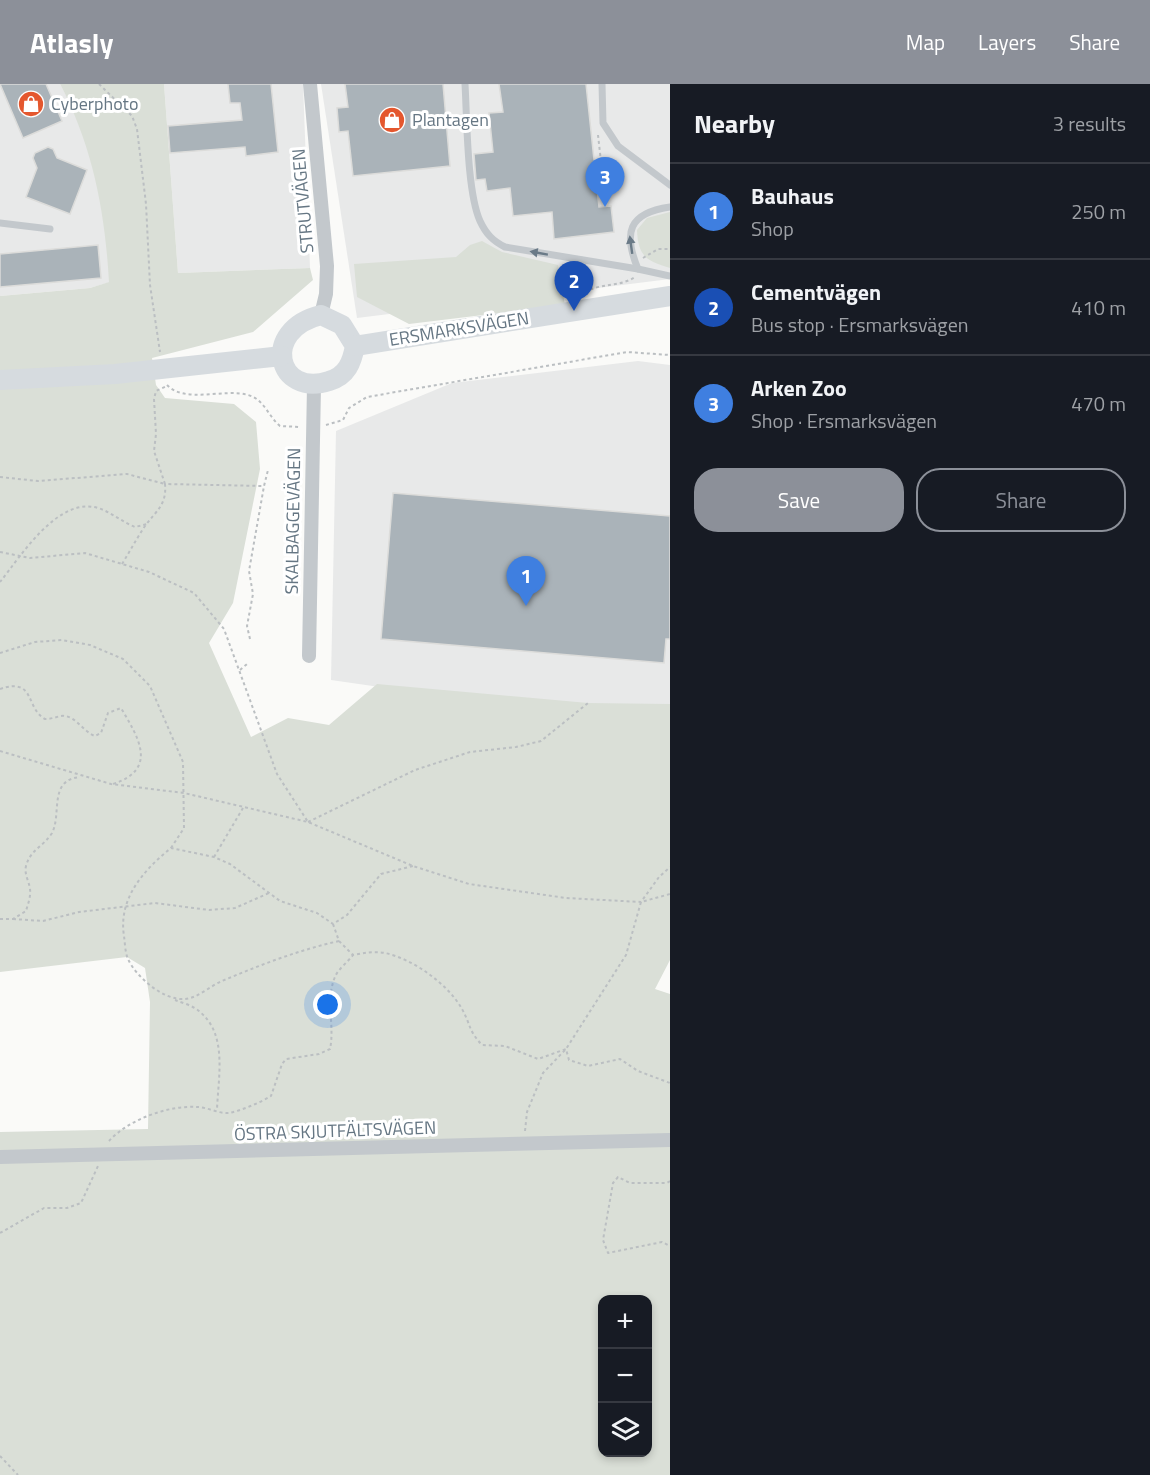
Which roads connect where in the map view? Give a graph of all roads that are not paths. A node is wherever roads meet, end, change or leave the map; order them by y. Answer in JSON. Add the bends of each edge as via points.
{"nodes":[{"id":1,"x":310,"y":84,"type":"edge"},
{"id":2,"x":465,"y":84,"type":"edge"},
{"id":3,"x":602,"y":84,"type":"edge"},
{"id":4,"x":670,"y":185,"type":"edge"},
{"id":5,"x":670,"y":207,"type":"edge"},
{"id":6,"x":0,"y":223,"type":"edge"},
{"id":7,"x":50,"y":229,"type":"dead end"},
{"id":8,"x":638,"y":269,"type":"junction"},
{"id":9,"x":670,"y":276,"type":"edge"},
{"id":10,"x":670,"y":296,"type":"edge"},
{"id":11,"x":321,"y":315,"type":"junction"},
{"id":12,"x":355,"y":346,"type":"junction"},
{"id":13,"x":282,"y":356,"type":"junction"},
{"id":14,"x":0,"y":380,"type":"edge"},
{"id":15,"x":314,"y":386,"type":"junction"},
{"id":16,"x":309,"y":656,"type":"dead end"},
{"id":17,"x":670,"y":1140,"type":"edge"},
{"id":18,"x":0,"y":1157,"type":"edge"}],
"edges":[{"from":1,"to":11,"type":"street","name":"STRUTVÄGEN","via":[[327,266]]},
{"from":8,"to":2,"type":"lane","one_way":true,"via":[[494,242],[481,223],[474,199]]},
{"from":3,"to":4,"type":"lane","via":[[603,123],[618,146]]},
{"from":8,"to":5,"type":"lane","one_way":true,"via":[[629,238],[634,221],[644,213]]},
{"from":6,"to":7,"type":"lane"},
{"from":8,"to":9,"type":"lane"},
{"from":10,"to":12,"type":"main road","name":"ERSMARKSVÄGEN"},
{"from":11,"to":12,"type":"main road","via":[[342,325]]},
{"from":11,"to":13,"type":"main road","via":[[304,319],[292,328],[284,341]]},
{"from":12,"to":15,"type":"main road","via":[[351,366],[336,379]]},
{"from":13,"to":14,"type":"main road","via":[[115,374]]},
{"from":13,"to":15,"type":"main road","via":[[299,383]]},
{"from":15,"to":16,"type":"street","name":"SKALBAGGEVÄGEN"},
{"from":17,"to":18,"type":"street","name":"ÖSTRA SKJUTFÄLTSVÄGEN"}]}
